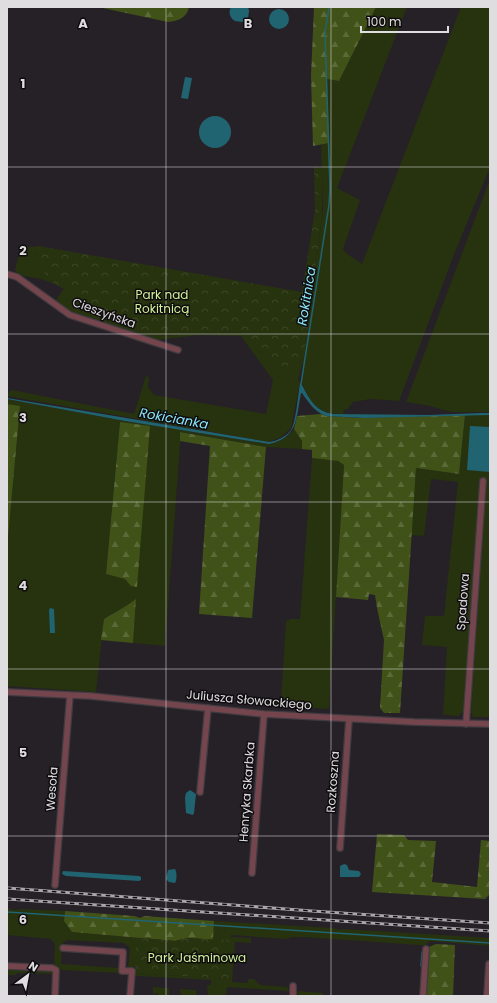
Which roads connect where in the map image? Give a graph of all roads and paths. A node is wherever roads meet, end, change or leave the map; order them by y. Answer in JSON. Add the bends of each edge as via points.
{"nodes":[{"id":1,"x":7,"y":274,"type":"edge"},
{"id":2,"x":178,"y":350,"type":"dead end"},
{"id":3,"x":483,"y":481,"type":"dead end"},
{"id":4,"x":7,"y":692,"type":"edge"},
{"id":5,"x":70,"y":695,"type":"junction"},
{"id":6,"x":208,"y":708,"type":"junction"},
{"id":7,"x":264,"y":714,"type":"junction"},
{"id":8,"x":349,"y":719,"type":"junction"},
{"id":9,"x":466,"y":724,"type":"junction"},
{"id":10,"x":490,"y":724,"type":"edge"},
{"id":11,"x":200,"y":792,"type":"dead end"},
{"id":12,"x":340,"y":848,"type":"dead end"},
{"id":13,"x":252,"y":872,"type":"dead end"},
{"id":14,"x":56,"y":885,"type":"dead end"},
{"id":15,"x":63,"y":948,"type":"dead end"},
{"id":16,"x":426,"y":948,"type":"dead end"},
{"id":17,"x":489,"y":964,"type":"edge"},
{"id":18,"x":7,"y":966,"type":"edge"},
{"id":19,"x":294,"y":986,"type":"dead end"},
{"id":20,"x":55,"y":996,"type":"edge"},
{"id":21,"x":130,"y":996,"type":"edge"},
{"id":22,"x":293,"y":996,"type":"edge"},
{"id":23,"x":424,"y":996,"type":"edge"},
{"id":24,"x":487,"y":996,"type":"edge"}],
"edges":[{"from":1,"to":2,"type":"street","name":"Cieszyńska","via":[[17,277],[77,318]]},
{"from":3,"to":9,"type":"street","name":"Spadowa"},
{"from":4,"to":5,"type":"street","name":"Juliusza Słowackiego"},
{"from":5,"to":6,"type":"street","name":"Juliusza Słowackiego"},
{"from":5,"to":14,"type":"street","name":"Wesoła"},
{"from":6,"to":7,"type":"street","name":"Juliusza Słowackiego"},
{"from":6,"to":11,"type":"street"},
{"from":7,"to":8,"type":"street","name":"Juliusza Słowackiego"},
{"from":7,"to":13,"type":"street","name":"Henryka Skarbka"},
{"from":8,"to":9,"type":"street","name":"Juliusza Słowackiego"},
{"from":8,"to":12,"type":"street","name":"Rozkoszna"},
{"from":9,"to":10,"type":"street","name":"Juliusza Słowackiego"},
{"from":15,"to":21,"type":"street","via":[[123,952],[122,970],[132,971]]},
{"from":16,"to":23,"type":"street"},
{"from":17,"to":24,"type":"street"},
{"from":18,"to":20,"type":"street","via":[[56,970]]},
{"from":19,"to":22,"type":"street"}]}
